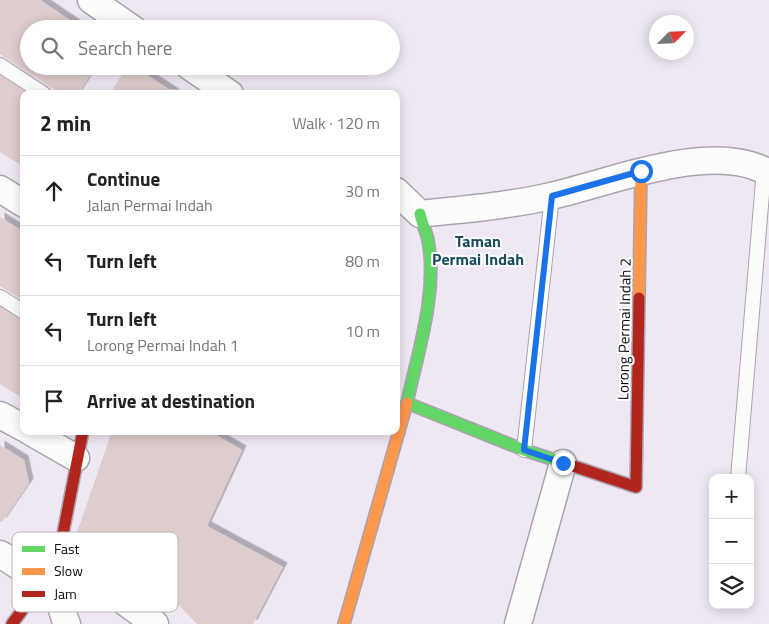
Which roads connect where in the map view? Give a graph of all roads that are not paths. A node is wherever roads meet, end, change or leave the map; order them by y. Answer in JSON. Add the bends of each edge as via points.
{"nodes":[{"id":1,"x":91,"y":0,"type":"edge"},
{"id":2,"x":121,"y":20,"type":"edge"},
{"id":3,"x":0,"y":65,"type":"edge"},
{"id":4,"x":202,"y":75,"type":"edge"},
{"id":5,"x":38,"y":90,"type":"edge"},
{"id":6,"x":224,"y":90,"type":"edge"},
{"id":7,"x":641,"y":171,"type":"junction"},
{"id":8,"x":766,"y":171,"type":"edge"},
{"id":9,"x":0,"y":189,"type":"edge"},
{"id":10,"x":400,"y":195,"type":"edge"},
{"id":11,"x":552,"y":196,"type":"junction"},
{"id":12,"x":20,"y":202,"type":"edge"},
{"id":13,"x":420,"y":214,"type":"junction"},
{"id":14,"x":0,"y":297,"type":"edge"},
{"id":15,"x":20,"y":310,"type":"edge"},
{"id":16,"x":407,"y":403,"type":"junction"},
{"id":17,"x":0,"y":415,"type":"edge"},
{"id":18,"x":20,"y":426,"type":"edge"},
{"id":19,"x":400,"y":428,"type":"edge"},
{"id":20,"x":36,"y":435,"type":"edge"},
{"id":21,"x":82,"y":435,"type":"edge"},
{"id":22,"x":398,"y":435,"type":"edge"},
{"id":23,"x":524,"y":450,"type":"junction"},
{"id":24,"x":76,"y":458,"type":"junction"},
{"id":25,"x":563,"y":463,"type":"junction"},
{"id":26,"x":738,"y":474,"type":"edge"},
{"id":27,"x":63,"y":532,"type":"edge"},
{"id":28,"x":0,"y":554,"type":"edge"},
{"id":29,"x":12,"y":562,"type":"edge"},
{"id":30,"x":21,"y":612,"type":"edge"},
{"id":31,"x":63,"y":612,"type":"edge"},
{"id":32,"x":139,"y":612,"type":"edge"},
{"id":33,"x":12,"y":624,"type":"edge"},
{"id":34,"x":67,"y":624,"type":"edge"},
{"id":35,"x":155,"y":624,"type":"edge"},
{"id":36,"x":344,"y":624,"type":"edge"},
{"id":37,"x":518,"y":624,"type":"edge"}],
"edges":[{"from":1,"to":2,"type":"street"},
{"from":3,"to":5,"type":"lane"},
{"from":4,"to":6,"type":"street"},
{"from":7,"to":8,"type":"street","via":[[712,160],[736,162]]},
{"from":7,"to":11,"type":"street"},
{"from":7,"to":25,"type":"street","name":"Lorong Permai Indah 2","via":[[636,487]]},
{"from":8,"to":26,"type":"lane"},
{"from":9,"to":12,"type":"street"},
{"from":10,"to":13,"type":"street"},
{"from":11,"to":13,"type":"street"},
{"from":11,"to":23,"type":"lane"},
{"from":13,"to":16,"type":"street","via":[[428,241],[429,272]]},
{"from":14,"to":15,"type":"lane"},
{"from":16,"to":19,"type":"street"},
{"from":16,"to":23,"type":"street"},
{"from":17,"to":18,"type":"street"},
{"from":20,"to":24,"type":"street"},
{"from":21,"to":24,"type":"street"},
{"from":22,"to":36,"type":"street"},
{"from":23,"to":25,"type":"street"},
{"from":24,"to":27,"type":"street"},
{"from":25,"to":37,"type":"street"},
{"from":28,"to":29,"type":"street"},
{"from":30,"to":33,"type":"street"},
{"from":31,"to":34,"type":"street"},
{"from":32,"to":35,"type":"street"}]}
